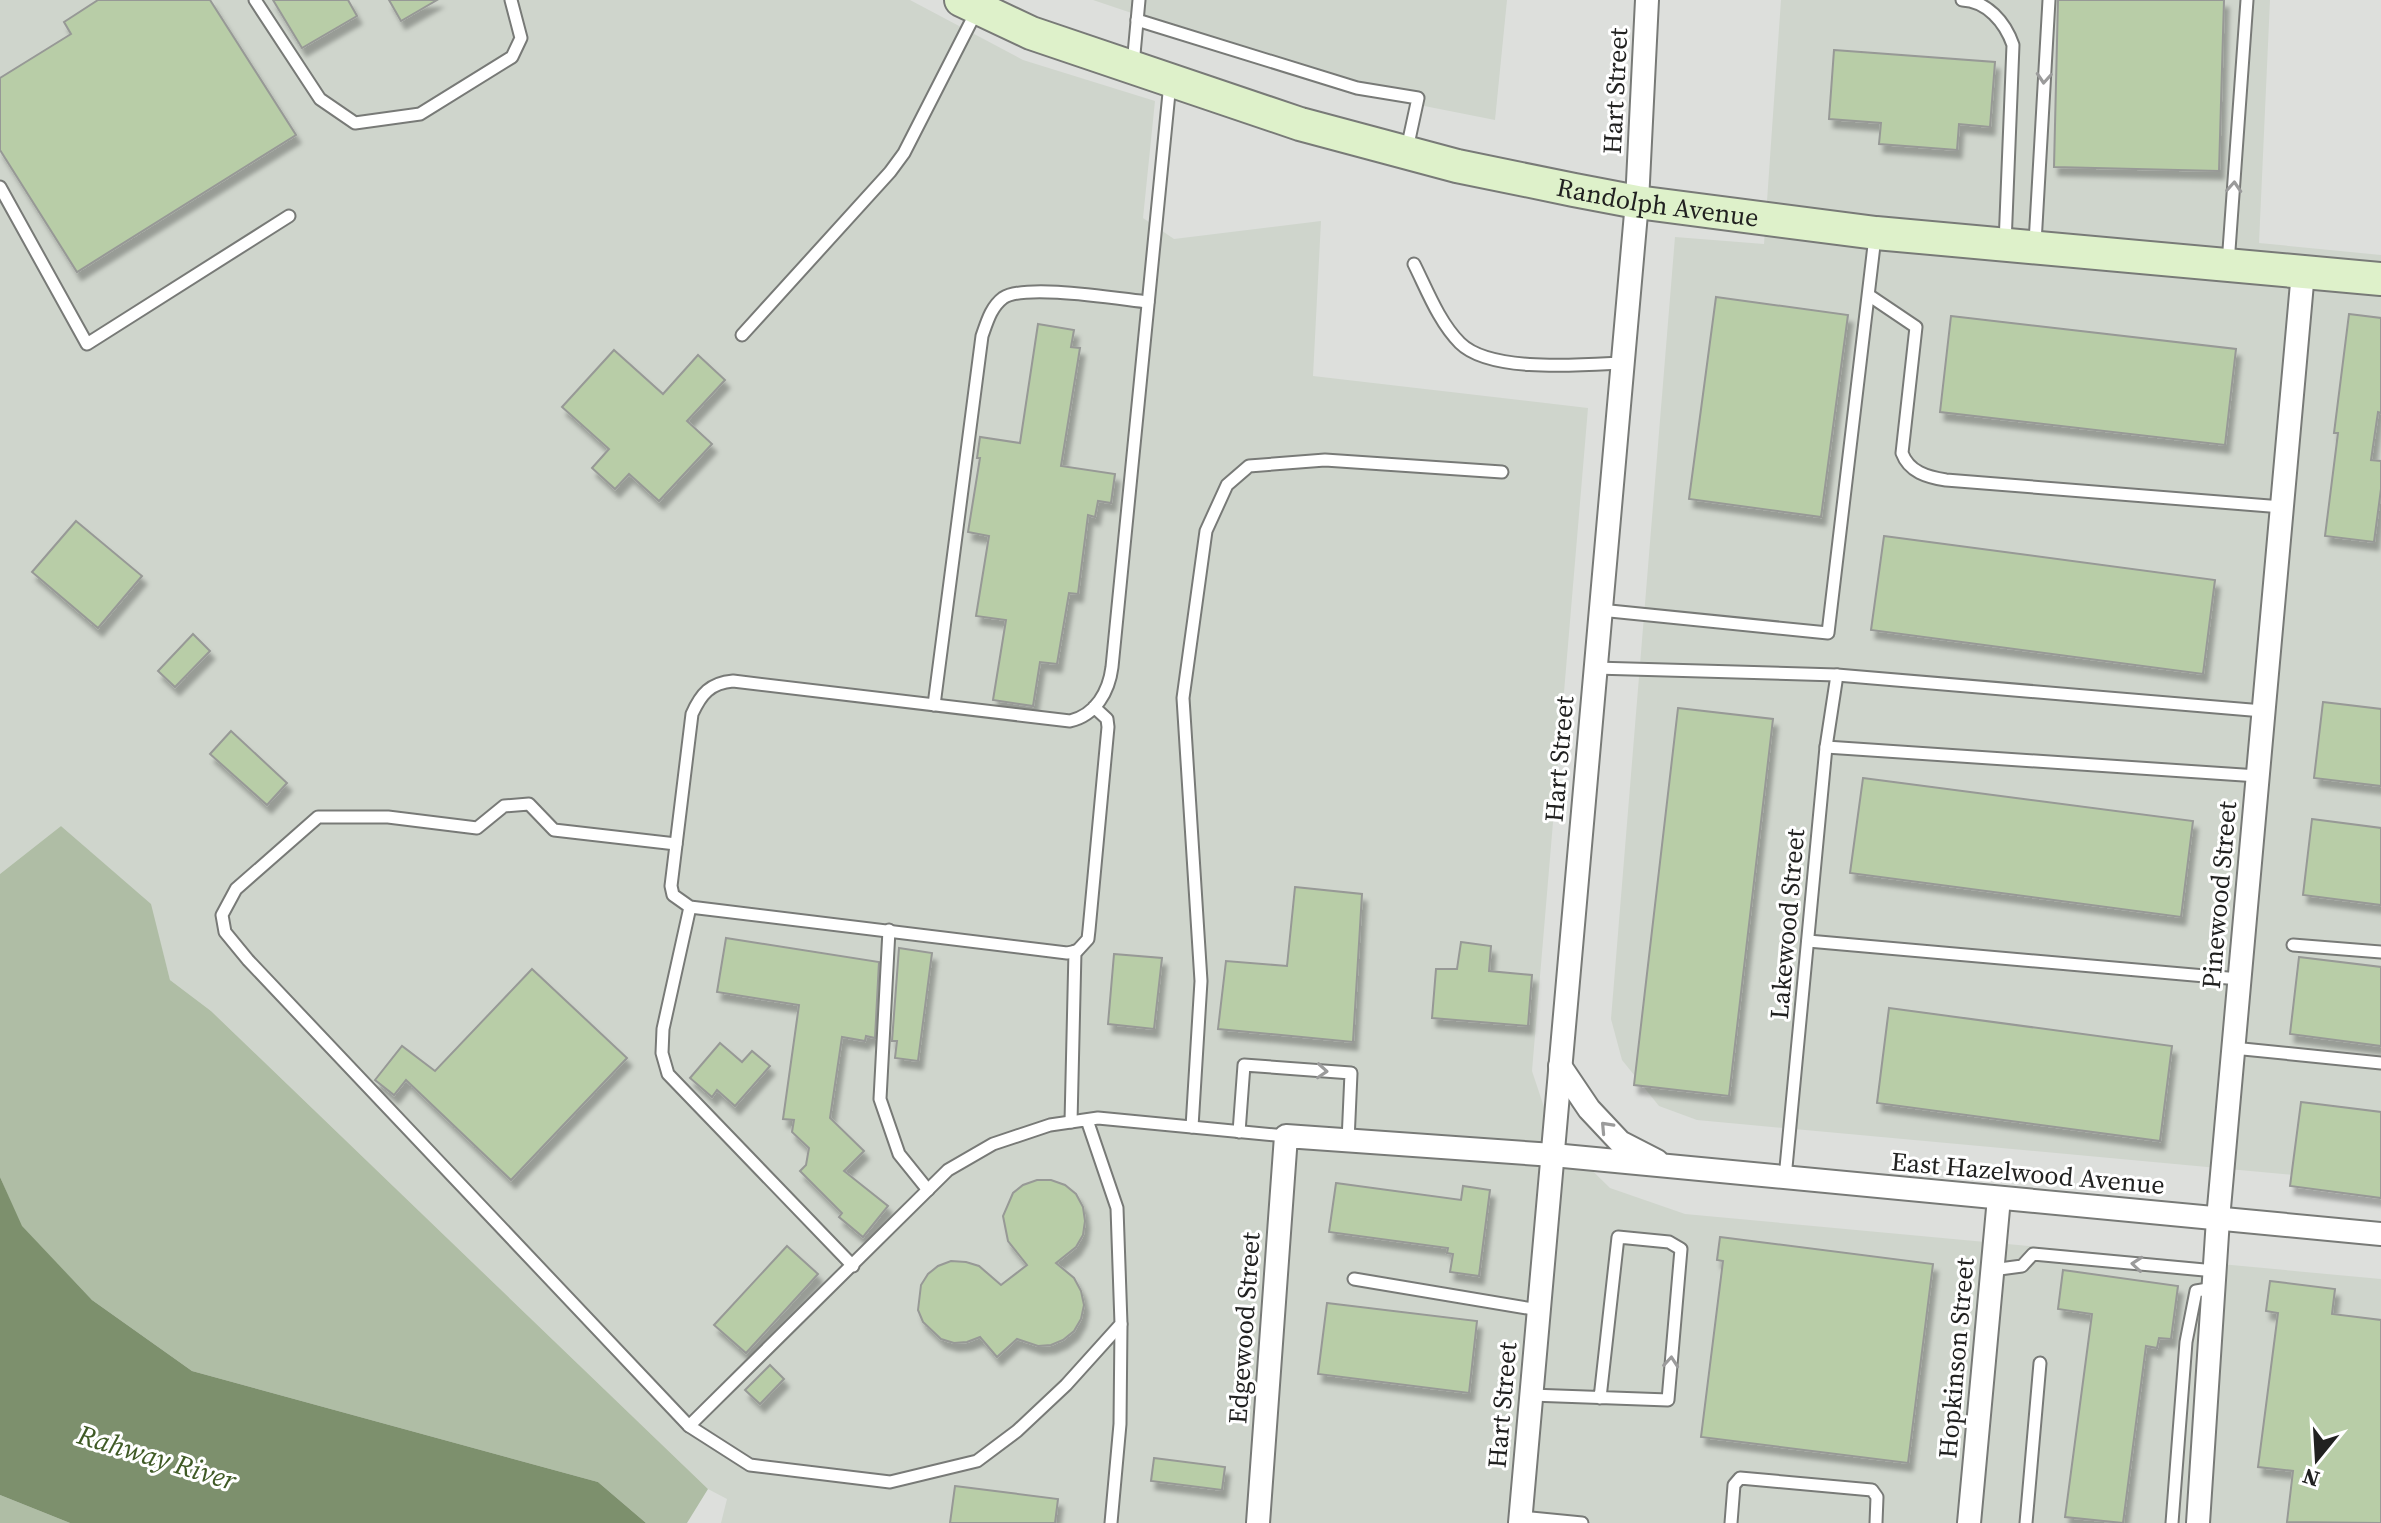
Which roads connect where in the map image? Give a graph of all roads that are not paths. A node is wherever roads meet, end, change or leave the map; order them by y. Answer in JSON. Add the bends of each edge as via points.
{"nodes":[{"id":1,"x":255,"y":0,"type":"edge"},
{"id":2,"x":511,"y":0,"type":"edge"},
{"id":3,"x":1139,"y":0,"type":"edge"},
{"id":4,"x":1647,"y":0,"type":"edge"},
{"id":5,"x":1962,"y":0,"type":"edge"},
{"id":6,"x":2049,"y":0,"type":"edge"},
{"id":7,"x":2247,"y":0,"type":"edge"},
{"id":8,"x":969,"y":5,"type":"edge"},
{"id":9,"x":1137,"y":20,"type":"junction"},
{"id":10,"x":1132,"y":70,"type":"junction"},
{"id":11,"x":1170,"y":82,"type":"junction"},
{"id":12,"x":1406,"y":154,"type":"junction"},
{"id":13,"x":0,"y":187,"type":"edge"},
{"id":14,"x":1637,"y":202,"type":"junction"},
{"id":15,"x":289,"y":216,"type":"dead end"},
{"id":16,"x":1876,"y":233,"type":"junction"},
{"id":17,"x":2020,"y":246,"type":"junction"},
{"id":18,"x":1414,"y":264,"type":"dead end"},
{"id":19,"x":2228,"y":265,"type":"junction"},
{"id":20,"x":2303,"y":272,"type":"junction"},
{"id":21,"x":2381,"y":279,"type":"edge"},
{"id":22,"x":1870,"y":296,"type":"junction"},
{"id":23,"x":1148,"y":302,"type":"junction"},
{"id":24,"x":742,"y":335,"type":"dead end"},
{"id":25,"x":1622,"y":363,"type":"junction"},
{"id":26,"x":1502,"y":472,"type":"dead end"},
{"id":27,"x":2282,"y":507,"type":"junction"},
{"id":28,"x":1600,"y":610,"type":"junction"},
{"id":29,"x":1595,"y":668,"type":"junction"},
{"id":30,"x":1837,"y":675,"type":"junction"},
{"id":31,"x":934,"y":705,"type":"junction"},
{"id":32,"x":1094,"y":707,"type":"junction"},
{"id":33,"x":2263,"y":711,"type":"junction"},
{"id":34,"x":1826,"y":747,"type":"junction"},
{"id":35,"x":2258,"y":776,"type":"junction"},
{"id":36,"x":676,"y":844,"type":"junction"},
{"id":37,"x":690,"y":907,"type":"junction"},
{"id":38,"x":889,"y":930,"type":"junction"},
{"id":39,"x":1808,"y":941,"type":"junction"},
{"id":40,"x":2293,"y":945,"type":"dead end"},
{"id":41,"x":1075,"y":951,"type":"junction"},
{"id":42,"x":2381,"y":952,"type":"edge"},
{"id":43,"x":2239,"y":979,"type":"junction"},
{"id":44,"x":2233,"y":1048,"type":"junction"},
{"id":45,"x":2381,"y":1063,"type":"edge"},
{"id":46,"x":1560,"y":1066,"type":"junction"},
{"id":47,"x":1087,"y":1120,"type":"junction"},
{"id":48,"x":1071,"y":1122,"type":"junction"},
{"id":49,"x":1192,"y":1127,"type":"junction"},
{"id":50,"x":1239,"y":1132,"type":"junction"},
{"id":51,"x":1286,"y":1136,"type":"junction"},
{"id":52,"x":1348,"y":1141,"type":"junction"},
{"id":53,"x":1553,"y":1155,"type":"junction"},
{"id":54,"x":1669,"y":1167,"type":"junction"},
{"id":55,"x":1785,"y":1178,"type":"junction"},
{"id":56,"x":928,"y":1190,"type":"junction"},
{"id":57,"x":1999,"y":1198,"type":"junction"},
{"id":58,"x":2218,"y":1219,"type":"junction"},
{"id":59,"x":2381,"y":1234,"type":"edge"},
{"id":60,"x":853,"y":1266,"type":"junction"},
{"id":61,"x":1992,"y":1270,"type":"junction"},
{"id":62,"x":1354,"y":1279,"type":"dead end"},
{"id":63,"x":2214,"y":1280,"type":"junction"},
{"id":64,"x":1539,"y":1310,"type":"junction"},
{"id":65,"x":1121,"y":1324,"type":"junction"},
{"id":66,"x":2040,"y":1363,"type":"dead end"},
{"id":67,"x":1531,"y":1395,"type":"junction"},
{"id":68,"x":1600,"y":1398,"type":"junction"},
{"id":69,"x":689,"y":1426,"type":"junction"},
{"id":70,"x":1520,"y":1520,"type":"edge"},
{"id":71,"x":1111,"y":1523,"type":"edge"},
{"id":72,"x":1258,"y":1523,"type":"edge"},
{"id":73,"x":1582,"y":1523,"type":"edge"},
{"id":74,"x":1731,"y":1523,"type":"edge"},
{"id":75,"x":1876,"y":1523,"type":"edge"},
{"id":76,"x":1969,"y":1523,"type":"edge"},
{"id":77,"x":2026,"y":1523,"type":"edge"},
{"id":78,"x":2172,"y":1523,"type":"edge"},
{"id":79,"x":2198,"y":1523,"type":"edge"}],
"edges":[{"from":1,"to":2,"type":"lane","via":[[320,99],[355,123],[420,114],[512,57],[521,38]]},
{"from":3,"to":9,"type":"lane"},
{"from":4,"to":14,"type":"street","name":"Hart Street"},
{"from":5,"to":17,"type":"lane","via":[[1993,12],[2013,45]]},
{"from":6,"to":17,"type":"lane","one_way":true},
{"from":19,"to":7,"type":"lane","one_way":true},
{"from":8,"to":10,"type":"main road","name":"Randolph Avenue"},
{"from":8,"to":24,"type":"lane","via":[[923,119],[897,162]]},
{"from":9,"to":10,"type":"lane"},
{"from":9,"to":12,"type":"lane","via":[[1357,88],[1418,98]]},
{"from":10,"to":11,"type":"main road","name":"Randolph Avenue"},
{"from":11,"to":12,"type":"main road","name":"Randolph Avenue"},
{"from":11,"to":23,"type":"lane"},
{"from":12,"to":14,"type":"main road","name":"Randolph Avenue"},
{"from":13,"to":15,"type":"lane","via":[[87,344]]},
{"from":14,"to":16,"type":"main road","name":"Randolph Avenue"},
{"from":14,"to":25,"type":"street","name":"Hart Street"},
{"from":16,"to":17,"type":"main road","name":"Randolph Avenue"},
{"from":16,"to":22,"type":"lane"},
{"from":17,"to":19,"type":"main road","name":"Randolph Avenue"},
{"from":18,"to":25,"type":"lane","via":[[1461,345],[1479,354],[1508,364]]},
{"from":19,"to":20,"type":"main road","name":"Randolph Avenue"},
{"from":20,"to":21,"type":"main road","name":"Randolph Avenue"},
{"from":20,"to":27,"type":"street","name":"Pinewood Street"},
{"from":22,"to":27,"type":"lane","via":[[1916,327],[1902,453],[1920,473],[1946,480]]},
{"from":22,"to":28,"type":"lane","via":[[1828,633]]},
{"from":23,"to":31,"type":"lane","via":[[1026,290],[1005,297],[992,310],[982,336]]},
{"from":23,"to":32,"type":"lane","via":[[1110,682]]},
{"from":25,"to":28,"type":"street","name":"Hart Street"},
{"from":26,"to":49,"type":"lane","via":[[1325,460],[1249,466],[1227,485],[1206,531],[1183,698],[1201,981]]},
{"from":27,"to":33,"type":"street","name":"Pinewood Street"},
{"from":28,"to":29,"type":"street","name":"Hart Street"},
{"from":29,"to":30,"type":"lane"},
{"from":29,"to":46,"type":"street","name":"Hart Street"},
{"from":30,"to":33,"type":"lane"},
{"from":30,"to":34,"type":"lane","name":"Lakewood Street"},
{"from":31,"to":32,"type":"lane","via":[[1070,721]]},
{"from":31,"to":36,"type":"lane","via":[[733,681],[709,688],[692,714]]},
{"from":32,"to":41,"type":"lane","via":[[1108,727],[1088,939]]},
{"from":33,"to":35,"type":"street","name":"Pinewood Street"},
{"from":34,"to":35,"type":"lane"},
{"from":34,"to":39,"type":"lane","name":"Lakewood Street"},
{"from":35,"to":43,"type":"street","name":"Pinewood Street"},
{"from":36,"to":37,"type":"lane","via":[[671,886],[673,895]]},
{"from":36,"to":69,"type":"lane","via":[[554,830],[529,804],[504,806],[477,828],[388,817],[318,817],[236,889],[222,915],[225,932],[248,960]]},
{"from":37,"to":38,"type":"lane"},
{"from":37,"to":60,"type":"lane","via":[[663,1029],[668,1074]]},
{"from":38,"to":41,"type":"lane"},
{"from":38,"to":56,"type":"lane","via":[[880,1099],[899,1154]]},
{"from":39,"to":43,"type":"lane"},
{"from":39,"to":55,"type":"lane","name":"Lakewood Street"},
{"from":40,"to":42,"type":"lane"},
{"from":41,"to":48,"type":"lane"},
{"from":43,"to":44,"type":"street","name":"Pinewood Street"},
{"from":44,"to":45,"type":"lane"},
{"from":44,"to":58,"type":"street","name":"Pinewood Street"},
{"from":46,"to":53,"type":"street","name":"Hart Street"},
{"from":54,"to":46,"type":"street","name":"East Hazelwood Avenue","one_way":true,"via":[[1620,1142]]},
{"from":47,"to":48,"type":"lane"},
{"from":47,"to":49,"type":"lane"},
{"from":47,"to":65,"type":"lane","via":[[1117,1208]]},
{"from":48,"to":56,"type":"lane","via":[[993,1144],[948,1170]]},
{"from":49,"to":50,"type":"lane"},
{"from":50,"to":51,"type":"lane"},
{"from":50,"to":52,"type":"lane","one_way":true,"via":[[1244,1065],[1351,1073]]},
{"from":51,"to":52,"type":"street","name":"East Hazelwood Avenue"},
{"from":51,"to":72,"type":"street","name":"Edgewood Street"},
{"from":52,"to":53,"type":"street","name":"East Hazelwood Avenue"},
{"from":53,"to":54,"type":"street","name":"East Hazelwood Avenue"},
{"from":53,"to":64,"type":"street","name":"Hart Street"},
{"from":54,"to":55,"type":"street","name":"East Hazelwood Avenue"},
{"from":55,"to":57,"type":"street","name":"East Hazelwood Avenue"},
{"from":56,"to":60,"type":"lane"},
{"from":57,"to":58,"type":"street","name":"East Hazelwood Avenue"},
{"from":57,"to":61,"type":"street","name":"Hopkinson Street"},
{"from":58,"to":59,"type":"street","name":"East Hazelwood Avenue"},
{"from":58,"to":63,"type":"street","name":"Pinewood Street"},
{"from":60,"to":69,"type":"lane"},
{"from":63,"to":61,"type":"lane","one_way":true,"via":[[2033,1254],[2022,1266]]},
{"from":61,"to":76,"type":"street","name":"Hopkinson Street"},
{"from":62,"to":64,"type":"lane"},
{"from":63,"to":78,"type":"lane","via":[[2196,1291],[2188,1332]]},
{"from":63,"to":79,"type":"street","name":"Pinewood Street"},
{"from":64,"to":67,"type":"street","name":"Hart Street"},
{"from":65,"to":69,"type":"lane","via":[[1037,1413],[977,1461],[890,1482],[750,1465]]},
{"from":65,"to":71,"type":"lane","via":[[1120,1424]]},
{"from":66,"to":77,"type":"lane"},
{"from":67,"to":68,"type":"lane"},
{"from":67,"to":70,"type":"street","name":"Hart Street"},
{"from":68,"to":68,"type":"lane","one_way":true,"via":[[1668,1400],[1681,1249],[1669,1242],[1618,1237]]},
{"from":70,"to":73,"type":"lane"},
{"from":74,"to":75,"type":"lane","via":[[1734,1485],[1740,1478],[1872,1490],[1877,1497]]}]}
